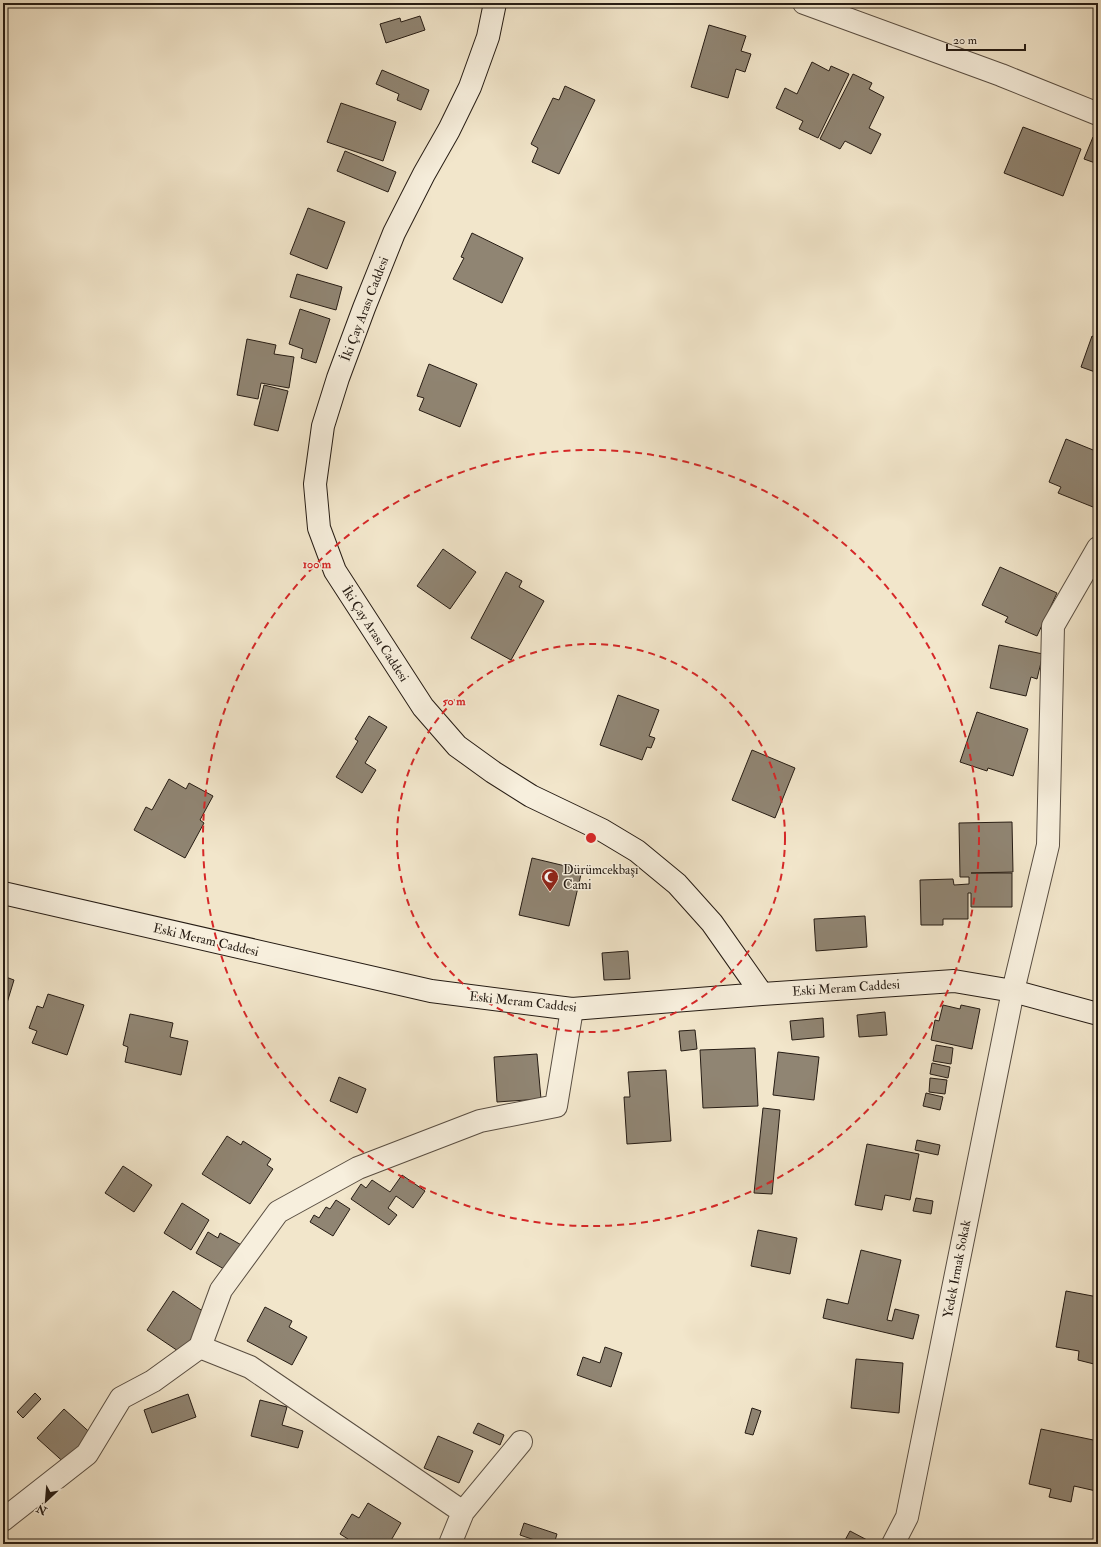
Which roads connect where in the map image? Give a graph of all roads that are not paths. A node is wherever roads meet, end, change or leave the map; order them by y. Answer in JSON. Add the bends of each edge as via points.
{"nodes":[{"id":1,"x":495,"y":3,"type":"edge"},
{"id":2,"x":804,"y":3,"type":"edge"},
{"id":3,"x":1098,"y":114,"type":"edge"},
{"id":4,"x":1098,"y":548,"type":"edge"},
{"id":5,"x":3,"y":893,"type":"edge"},
{"id":6,"x":1013,"y":991,"type":"junction"},
{"id":7,"x":762,"y":994,"type":"junction"},
{"id":8,"x":572,"y":1009,"type":"junction"},
{"id":9,"x":1098,"y":1014,"type":"edge"},
{"id":10,"x":200,"y":1347,"type":"junction"},
{"id":11,"x":521,"y":1442,"type":"dead end"},
{"id":12,"x":463,"y":1512,"type":"junction"},
{"id":13,"x":3,"y":1520,"type":"edge"},
{"id":14,"x":450,"y":1544,"type":"edge"},
{"id":15,"x":893,"y":1544,"type":"edge"}],
"edges":[{"from":1,"to":7,"type":"street","name":"İki Çay Arası Caddesi","via":[[488,38],[470,87],[394,233],[338,378],[323,426],[315,484],[319,528],[335,571],[423,707],[457,746],[531,796],[602,830],[643,856],[677,884],[712,922]]},
{"from":2,"to":3,"type":"street","via":[[1001,75]]},
{"from":4,"to":6,"type":"street","name":"Yedek Irmak Sokak","via":[[1053,626],[1048,845]]},
{"from":5,"to":8,"type":"street","name":"Eski Meram Caddesi","via":[[431,991]]},
{"from":6,"to":7,"type":"street","name":"Eski Meram Caddesi","via":[[954,981]]},
{"from":6,"to":9,"type":"street","name":"Eski Meram Caddesi"},
{"from":6,"to":15,"type":"street","name":"Yedek Irmak Sokak","via":[[907,1517]]},
{"from":7,"to":8,"type":"street","name":"Eski Meram Caddesi"},
{"from":8,"to":10,"type":"street","via":[[556,1106],[465,1126],[358,1168],[278,1212],[221,1290]]},
{"from":10,"to":12,"type":"street","via":[[250,1367]]},
{"from":10,"to":13,"type":"street","via":[[154,1381],[122,1398],[87,1454]]},
{"from":11,"to":12,"type":"street"},
{"from":12,"to":14,"type":"street"}]}
